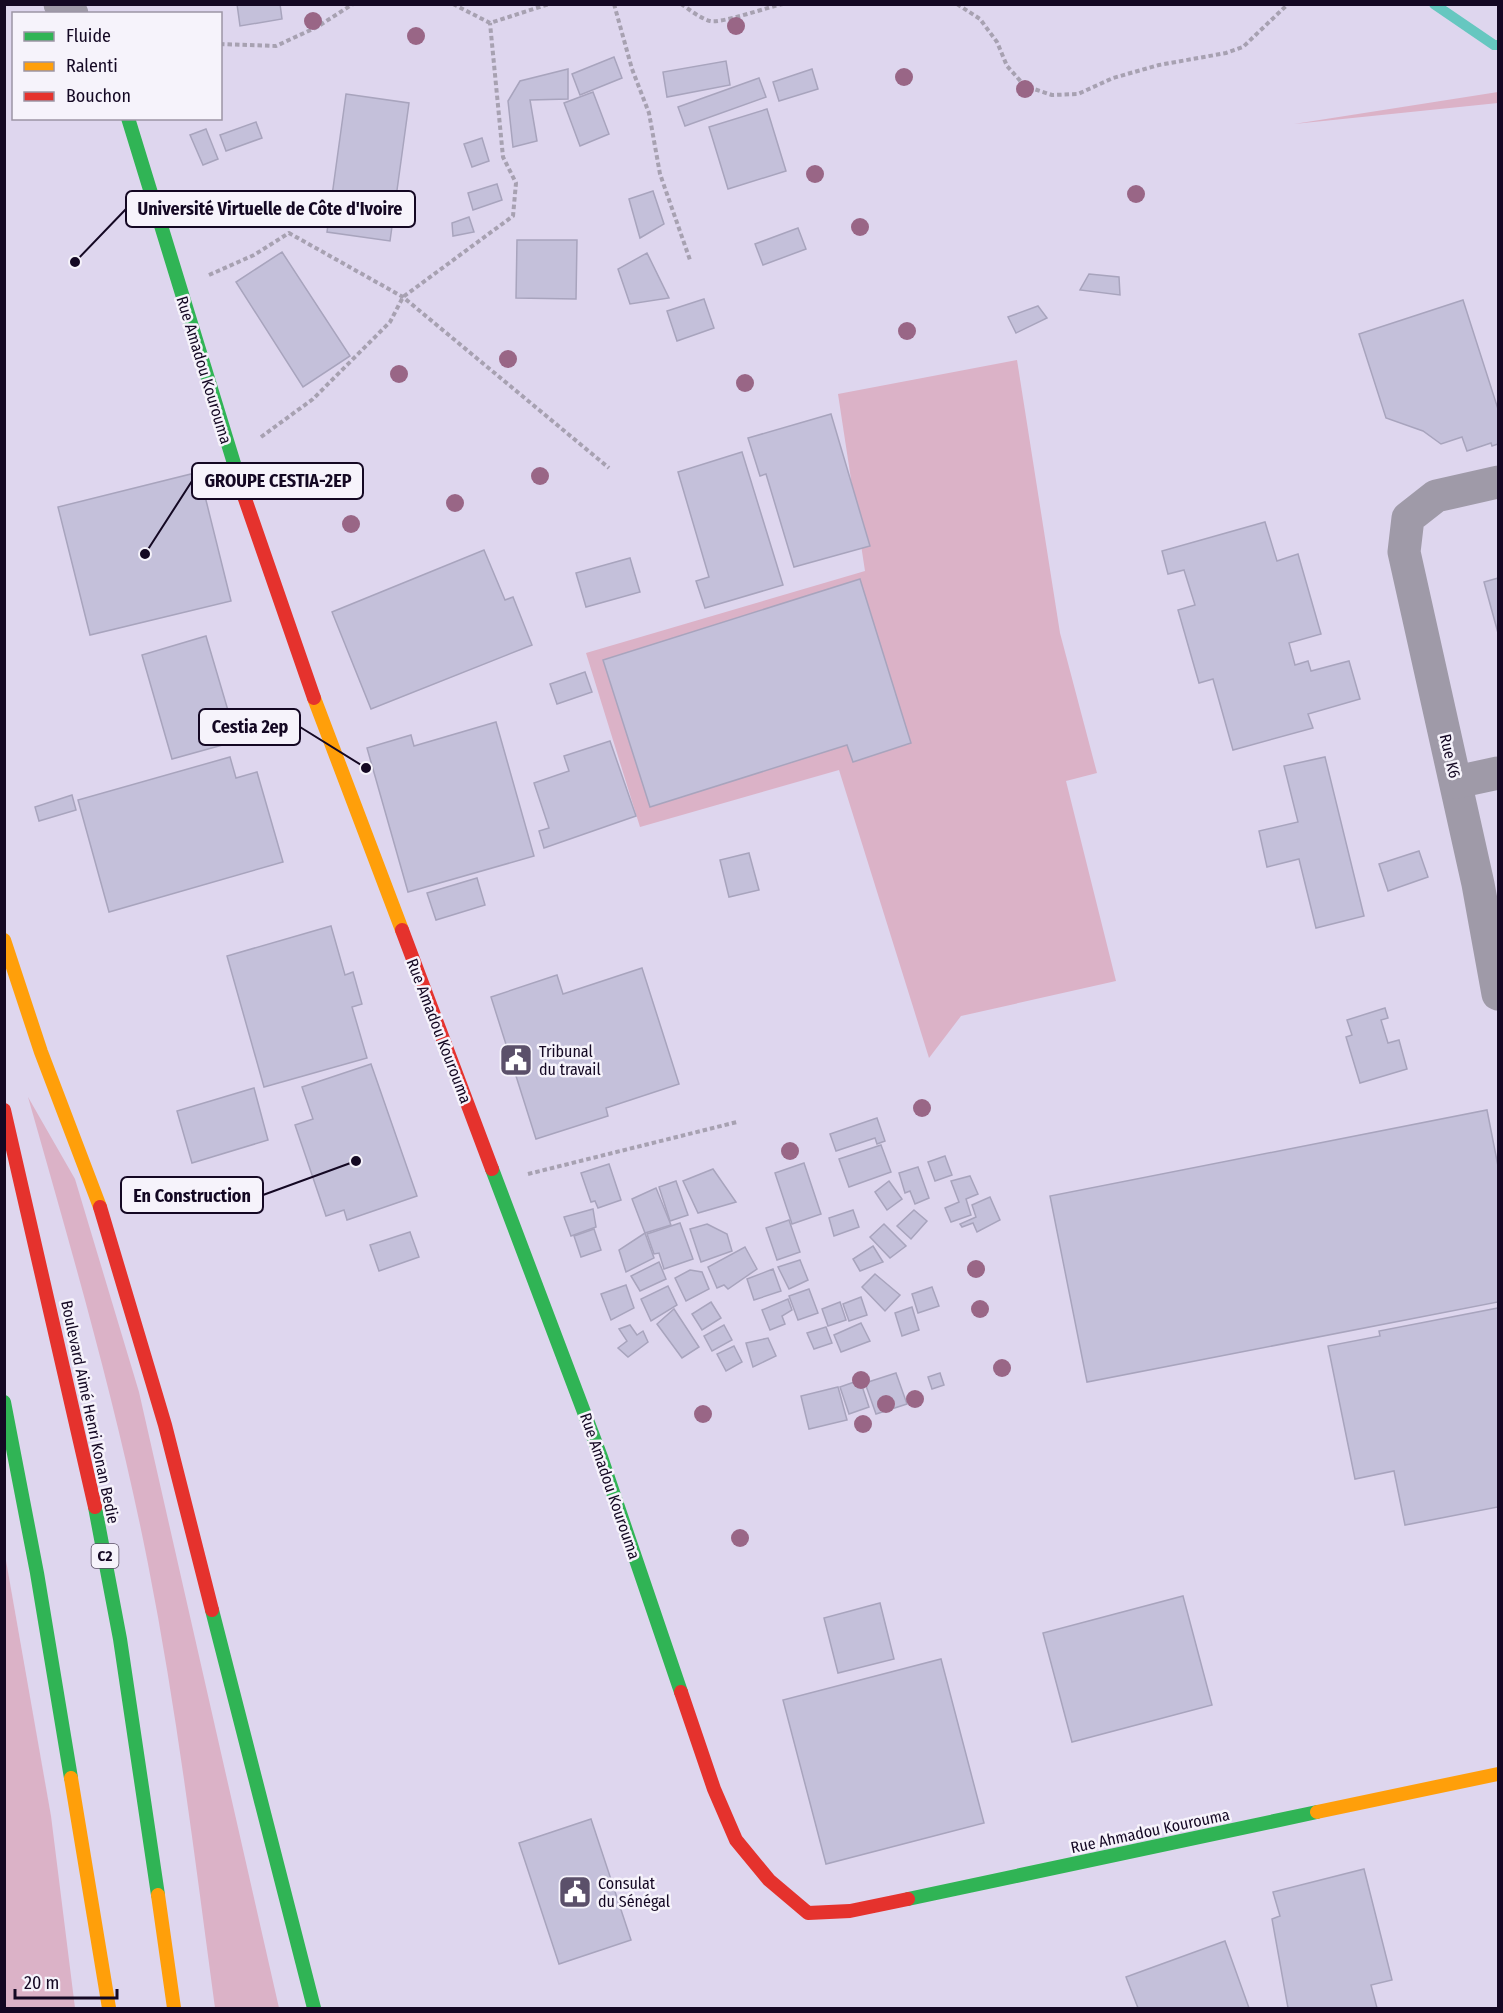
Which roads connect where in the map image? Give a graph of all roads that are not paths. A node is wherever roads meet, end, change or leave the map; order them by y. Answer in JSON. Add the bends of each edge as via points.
{"nodes":[{"id":1,"x":129,"y":120,"type":"edge"},
{"id":2,"x":1498,"y":482,"type":"edge"},
{"id":3,"x":1498,"y":773,"type":"edge"},
{"id":4,"x":1456,"y":782,"type":"junction"},
{"id":5,"x":4,"y":940,"type":"edge"},
{"id":6,"x":1498,"y":994,"type":"edge"},
{"id":7,"x":4,"y":1110,"type":"edge"},
{"id":8,"x":4,"y":1402,"type":"edge"},
{"id":9,"x":1498,"y":1774,"type":"edge"},
{"id":10,"x":808,"y":1913,"type":"joint"},
{"id":11,"x":109,"y":2008,"type":"edge"},
{"id":12,"x":174,"y":2008,"type":"edge"},
{"id":13,"x":314,"y":2008,"type":"edge"}],
"edges":[{"from":1,"to":10,"type":"main road","name":"Rue Amadou Kourouma","via":[[231,458],[298,656],[601,1457],[714,1789],[736,1840],[769,1880]]},
{"from":2,"to":4,"type":"street","name":"Rue K6","via":[[1436,496],[1408,518],[1404,552]]},
{"from":3,"to":4,"type":"street"},
{"from":4,"to":6,"type":"street","name":"Rue K6"},
{"from":5,"to":13,"type":"main road","via":[[41,1052],[108,1228],[165,1425]]},
{"from":7,"to":12,"type":"main road","name":"Boulevard Aimé Henri Konan Bedie","number":"C2","via":[[111,1585]]},
{"from":8,"to":11,"type":"main road","via":[[41,1596]]},
{"from":9,"to":10,"type":"main road","name":"Rue Ahmadou Kourouma","via":[[850,1911]]}]}
